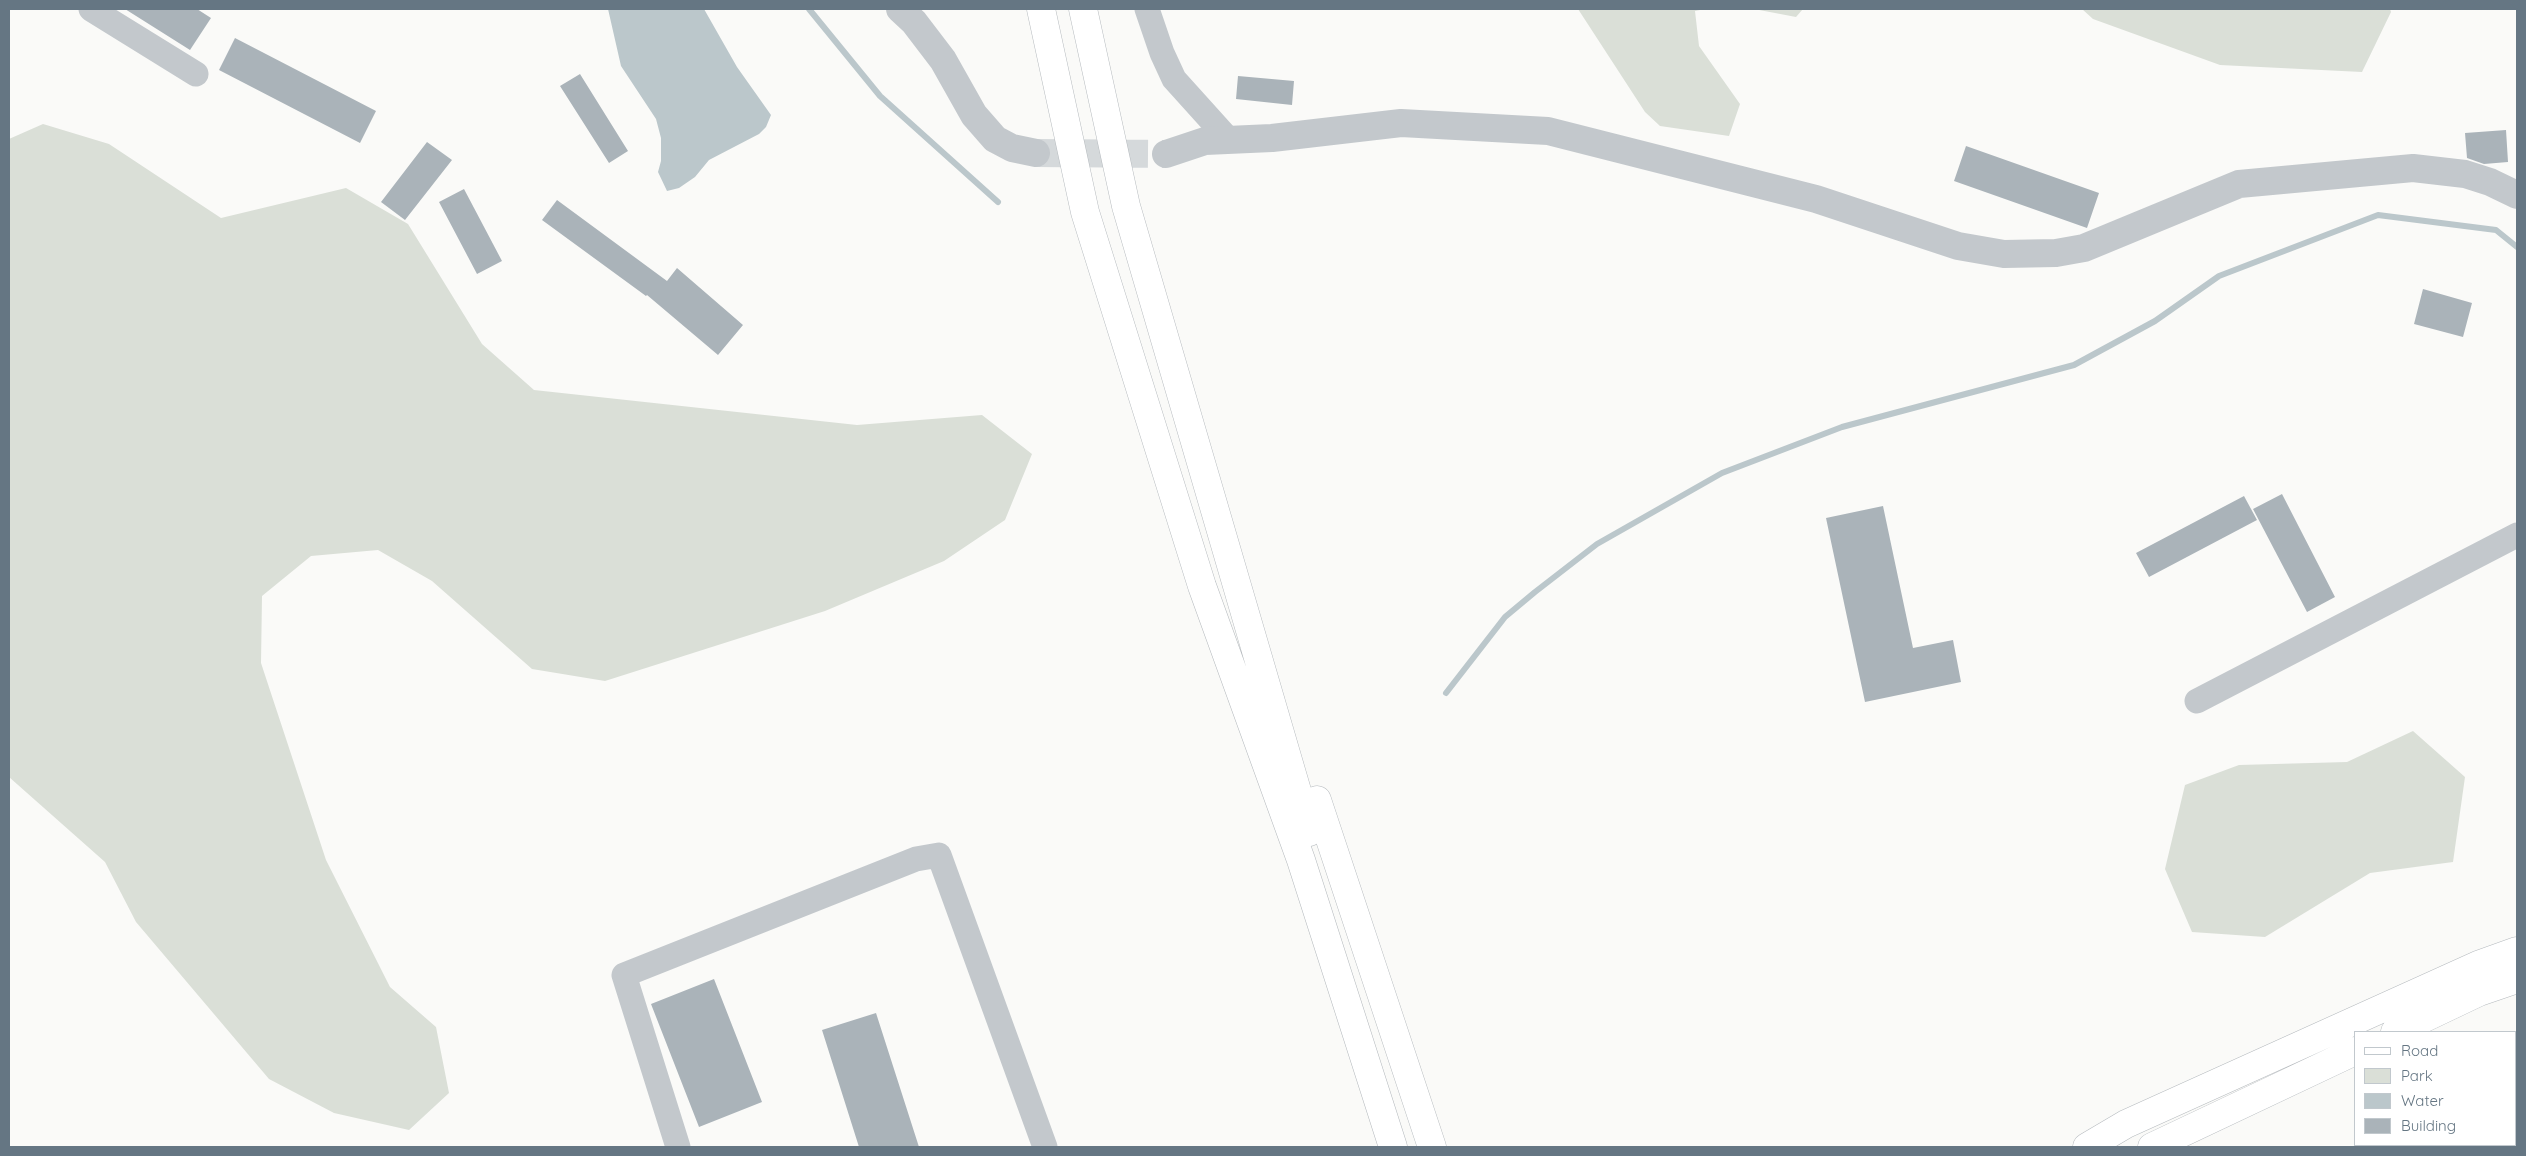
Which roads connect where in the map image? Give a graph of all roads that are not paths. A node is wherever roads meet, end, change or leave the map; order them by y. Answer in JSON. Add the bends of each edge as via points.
{"nodes":[{"id":1,"x":91,"y":9,"type":"edge"},
{"id":2,"x":900,"y":9,"type":"edge"},
{"id":3,"x":1041,"y":9,"type":"edge"},
{"id":4,"x":1083,"y":9,"type":"edge"},
{"id":5,"x":1147,"y":9,"type":"edge"},
{"id":6,"x":196,"y":74,"type":"dead end"},
{"id":7,"x":1229,"y":140,"type":"junction"},
{"id":8,"x":1036,"y":152,"type":"tunnel mouth"},
{"id":9,"x":1166,"y":154,"type":"tunnel mouth"},
{"id":10,"x":2517,"y":194,"type":"edge"},
{"id":11,"x":2517,"y":535,"type":"edge"},
{"id":12,"x":1236,"y":578,"type":"junction"},
{"id":13,"x":1202,"y":586,"type":"junction"},
{"id":14,"x":2197,"y":701,"type":"dead end"},
{"id":15,"x":2517,"y":951,"type":"edge"},
{"id":16,"x":2517,"y":979,"type":"edge"},
{"id":17,"x":2397,"y":1031,"type":"edge"},
{"id":18,"x":2354,"y":1051,"type":"edge"},
{"id":19,"x":678,"y":1147,"type":"edge"},
{"id":20,"x":1045,"y":1147,"type":"edge"},
{"id":21,"x":1375,"y":1147,"type":"edge"},
{"id":22,"x":1393,"y":1147,"type":"edge"},
{"id":23,"x":1413,"y":1147,"type":"edge"},
{"id":24,"x":1432,"y":1147,"type":"edge"},
{"id":25,"x":2087,"y":1147,"type":"edge"},
{"id":26,"x":2152,"y":1147,"type":"edge"}],
"edges":[{"from":1,"to":6,"type":"street"},
{"from":2,"to":8,"type":"street","via":[[943,60],[974,115],[995,139],[1012,148]]},
{"from":3,"to":13,"type":"main road","via":[[1085,212]]},
{"from":4,"to":12,"type":"main road","via":[[1126,206]]},
{"from":5,"to":7,"type":"street","via":[[1174,79]]},
{"from":7,"to":9,"type":"street","via":[[1205,141]]},
{"from":7,"to":10,"type":"street","via":[[1401,123],[1548,131],[1816,199],[1958,246],[2004,254],[2056,253],[2084,248],[2239,184],[2413,168],[2465,174]]},
{"from":11,"to":14,"type":"street"},
{"from":12,"to":23,"type":"main road","via":[[1321,873]]},
{"from":12,"to":24,"type":"main road","via":[[1293,729]]},
{"from":13,"to":21,"type":"main road","via":[[1226,694]]},
{"from":13,"to":22,"type":"main road","via":[[1301,860]]},
{"from":15,"to":25,"type":"main road","via":[[2478,965],[2144,1116]]},
{"from":16,"to":17,"type":"main road","via":[[2480,992]]},
{"from":18,"to":26,"type":"main road"},
{"from":19,"to":20,"type":"street","via":[[624,975],[916,859],[939,854]]}]}
